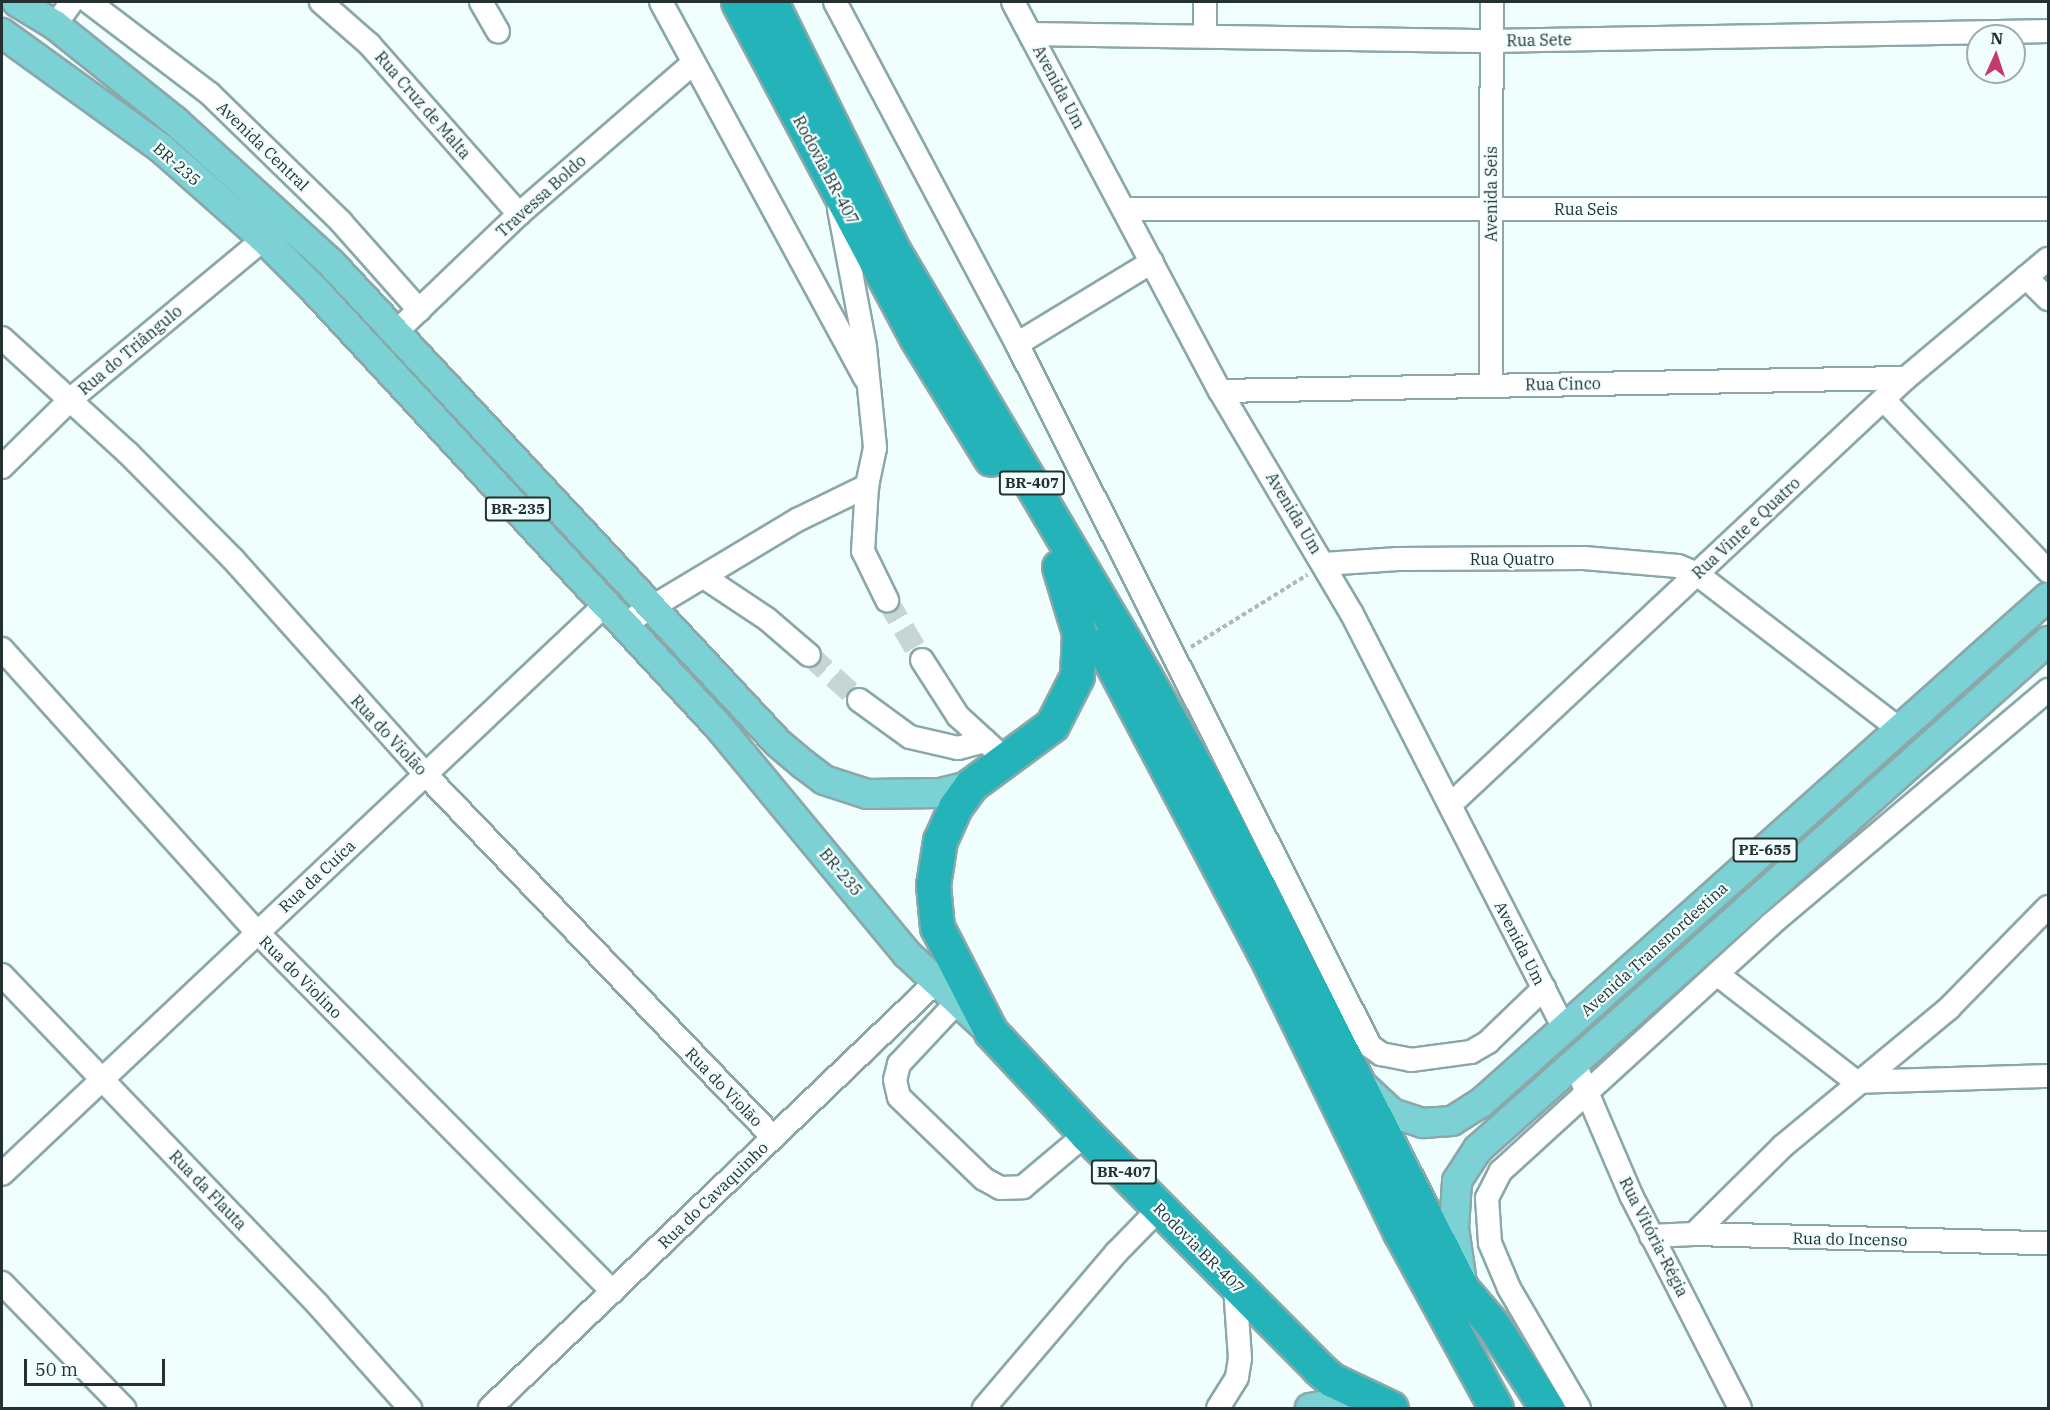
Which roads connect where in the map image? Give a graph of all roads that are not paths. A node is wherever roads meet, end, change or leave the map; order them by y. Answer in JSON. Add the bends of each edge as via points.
{"nodes":[{"id":1,"x":16,"y":2,"type":"edge"},
{"id":2,"x":72,"y":2,"type":"edge"},
{"id":3,"x":89,"y":2,"type":"edge"},
{"id":4,"x":321,"y":2,"type":"edge"},
{"id":5,"x":481,"y":2,"type":"edge"},
{"id":6,"x":661,"y":2,"type":"edge"},
{"id":7,"x":738,"y":2,"type":"edge"},
{"id":8,"x":771,"y":2,"type":"edge"},
{"id":9,"x":834,"y":2,"type":"edge"},
{"id":10,"x":1013,"y":2,"type":"edge"},
{"id":11,"x":1205,"y":2,"type":"edge"},
{"id":12,"x":1492,"y":2,"type":"edge"},
{"id":13,"x":55,"y":26,"type":"junction"},
{"id":14,"x":498,"y":31,"type":"dead end"},
{"id":15,"x":2049,"y":31,"type":"edge"},
{"id":16,"x":2,"y":33,"type":"edge"},
{"id":17,"x":1030,"y":34,"type":"junction"},
{"id":18,"x":1205,"y":36,"type":"junction"},
{"id":19,"x":1492,"y":40,"type":"junction"},
{"id":20,"x":692,"y":64,"type":"junction"},
{"id":21,"x":835,"y":190,"type":"junction"},
{"id":22,"x":1124,"y":209,"type":"junction"},
{"id":23,"x":1491,"y":209,"type":"junction"},
{"id":24,"x":2049,"y":209,"type":"edge"},
{"id":25,"x":519,"y":214,"type":"junction"},
{"id":26,"x":264,"y":238,"type":"junction"},
{"id":27,"x":2049,"y":259,"type":"edge"},
{"id":28,"x":1152,"y":262,"type":"junction"},
{"id":29,"x":2026,"y":277,"type":"junction"},
{"id":30,"x":2049,"y":299,"type":"edge"},
{"id":31,"x":419,"y":310,"type":"junction"},
{"id":32,"x":396,"y":333,"type":"junction"},
{"id":33,"x":2,"y":338,"type":"edge"},
{"id":34,"x":1017,"y":344,"type":"junction"},
{"id":35,"x":865,"y":378,"type":"junction"},
{"id":36,"x":1906,"y":378,"type":"junction"},
{"id":37,"x":1491,"y":386,"type":"junction"},
{"id":38,"x":1220,"y":391,"type":"junction"},
{"id":39,"x":71,"y":399,"type":"junction"},
{"id":40,"x":1884,"y":400,"type":"junction"},
{"id":41,"x":2,"y":467,"type":"edge"},
{"id":42,"x":867,"y":486,"type":"junction"},
{"id":43,"x":1324,"y":564,"type":"junction"},
{"id":44,"x":1059,"y":567,"type":"junction"},
{"id":45,"x":2049,"y":571,"type":"edge"},
{"id":46,"x":1697,"y":574,"type":"junction"},
{"id":47,"x":704,"y":577,"type":"junction"},
{"id":48,"x":2049,"y":597,"type":"edge"},
{"id":49,"x":887,"y":600,"type":"tunnel mouth"},
{"id":50,"x":653,"y":607,"type":"junction"},
{"id":51,"x":615,"y":614,"type":"junction"},
{"id":52,"x":2049,"y":641,"type":"edge"},
{"id":53,"x":2,"y":649,"type":"edge"},
{"id":54,"x":809,"y":655,"type":"tunnel mouth"},
{"id":55,"x":922,"y":660,"type":"tunnel mouth"},
{"id":56,"x":2049,"y":690,"type":"edge"},
{"id":57,"x":859,"y":700,"type":"tunnel mouth"},
{"id":58,"x":1900,"y":730,"type":"junction"},
{"id":59,"x":997,"y":751,"type":"junction"},
{"id":60,"x":426,"y":775,"type":"junction"},
{"id":61,"x":971,"y":785,"type":"junction"},
{"id":62,"x":1450,"y":805,"type":"junction"},
{"id":63,"x":2049,"y":907,"type":"edge"},
{"id":64,"x":257,"y":932,"type":"junction"},
{"id":65,"x":1308,"y":957,"type":"junction"},
{"id":66,"x":1716,"y":974,"type":"junction"},
{"id":67,"x":2,"y":975,"type":"edge"},
{"id":68,"x":936,"y":982,"type":"junction"},
{"id":69,"x":1544,"y":988,"type":"junction"},
{"id":70,"x":958,"y":1001,"type":"junction"},
{"id":71,"x":1564,"y":1029,"type":"junction"},
{"id":72,"x":991,"y":1032,"type":"junction"},
{"id":73,"x":1574,"y":1062,"type":"junction"},
{"id":74,"x":1352,"y":1073,"type":"junction"},
{"id":75,"x":2049,"y":1076,"type":"edge"},
{"id":76,"x":102,"y":1080,"type":"junction"},
{"id":77,"x":1856,"y":1082,"type":"junction"},
{"id":78,"x":1587,"y":1096,"type":"junction"},
{"id":79,"x":1086,"y":1134,"type":"junction"},
{"id":80,"x":773,"y":1137,"type":"junction"},
{"id":81,"x":2,"y":1174,"type":"edge"},
{"id":82,"x":1159,"y":1209,"type":"junction"},
{"id":83,"x":1694,"y":1234,"type":"junction"},
{"id":84,"x":1651,"y":1236,"type":"junction"},
{"id":85,"x":2049,"y":1243,"type":"edge"},
{"id":86,"x":2,"y":1283,"type":"edge"},
{"id":87,"x":1235,"y":1286,"type":"junction"},
{"id":88,"x":1463,"y":1290,"type":"junction"},
{"id":89,"x":613,"y":1292,"type":"junction"},
{"id":90,"x":1379,"y":1403,"type":"edge"},
{"id":91,"x":124,"y":1408,"type":"edge"},
{"id":92,"x":410,"y":1408,"type":"edge"},
{"id":93,"x":490,"y":1408,"type":"edge"},
{"id":94,"x":984,"y":1408,"type":"edge"},
{"id":95,"x":1218,"y":1408,"type":"edge"},
{"id":96,"x":1310,"y":1408,"type":"edge"},
{"id":97,"x":1496,"y":1408,"type":"edge"},
{"id":98,"x":1547,"y":1408,"type":"edge"},
{"id":99,"x":1579,"y":1408,"type":"edge"},
{"id":100,"x":1740,"y":1408,"type":"edge"}],
"edges":[{"from":1,"to":13,"type":"main road","name":"BR-235","number":"BR-235"},
{"from":2,"to":13,"type":"street"},
{"from":3,"to":31,"type":"street","name":"Avenida Central","via":[[210,94],[341,222]]},
{"from":4,"to":25,"type":"street","name":"Rua Cruz de Malta","via":[[369,44]]},
{"from":5,"to":14,"type":"street"},
{"from":6,"to":20,"type":"street"},
{"from":7,"to":21,"type":"highway","name":"Rodovia BR-407"},
{"from":8,"to":65,"type":"highway","number":"BR-407","via":[[893,250]]},
{"from":9,"to":34,"type":"street"},
{"from":10,"to":17,"type":"street","name":"Avenida Um"},
{"from":11,"to":18,"type":"street"},
{"from":12,"to":19,"type":"street","name":"Avenida Seis"},
{"from":13,"to":32,"type":"main road","name":"BR-235","number":"BR-235","via":[[175,121],[330,262]]},
{"from":15,"to":19,"type":"street","name":"Rua Sete"},
{"from":16,"to":26,"type":"main road","name":"BR-235","number":"BR-235","via":[[160,148]]},
{"from":17,"to":18,"type":"street","name":"Rua Sete"},
{"from":17,"to":22,"type":"street","name":"Avenida Um"},
{"from":18,"to":19,"type":"street","name":"Rua Sete"},
{"from":19,"to":23,"type":"street","name":"Avenida Seis"},
{"from":20,"to":25,"type":"street","name":"Travessa Boldo"},
{"from":20,"to":35,"type":"street"},
{"from":21,"to":35,"type":"street","via":[[866,347]]},
{"from":21,"to":44,"type":"highway","name":"Rodovia BR-407","via":[[916,337]]},
{"from":22,"to":23,"type":"street","name":"Rua Seis"},
{"from":22,"to":28,"type":"street","name":"Avenida Um"},
{"from":23,"to":24,"type":"street","name":"Rua Seis"},
{"from":23,"to":37,"type":"street","name":"Avenida Seis"},
{"from":25,"to":31,"type":"street","name":"Travessa Boldo"},
{"from":26,"to":39,"type":"street","name":"Rua do Triângulo"},
{"from":26,"to":51,"type":"main road","name":"BR-235","number":"BR-235"},
{"from":27,"to":29,"type":"street","name":"Rua Vinte e Quatro"},
{"from":28,"to":34,"type":"street"},
{"from":28,"to":38,"type":"street","name":"Avenida Um"},
{"from":29,"to":30,"type":"street"},
{"from":29,"to":36,"type":"street","name":"Rua Vinte e Quatro"},
{"from":31,"to":32,"type":"street","name":"Travessa Boldo"},
{"from":32,"to":50,"type":"main road","name":"BR-235","number":"BR-235"},
{"from":33,"to":39,"type":"street","name":"Rua do Violão"},
{"from":34,"to":65,"type":"street","via":[[1175,657]]},
{"from":35,"to":42,"type":"street","via":[[875,448]]},
{"from":36,"to":37,"type":"street","name":"Rua Cinco"},
{"from":36,"to":40,"type":"street","name":"Rua Vinte e Quatro"},
{"from":37,"to":38,"type":"street","name":"Rua Cinco"},
{"from":38,"to":43,"type":"street","name":"Avenida Um"},
{"from":39,"to":41,"type":"street","name":"Rua do Triângulo"},
{"from":39,"to":60,"type":"street","name":"Rua do Violão","via":[[233,560]]},
{"from":40,"to":45,"type":"street"},
{"from":40,"to":46,"type":"street","name":"Rua Vinte e Quatro"},
{"from":42,"to":47,"type":"street","name":"Rua da Cuíca","via":[[799,519]]},
{"from":42,"to":49,"type":"street","via":[[863,551]]},
{"from":43,"to":46,"type":"street","name":"Rua Quatro","via":[[1398,559],[1620,558],[1678,566]]},
{"from":43,"to":62,"type":"street","name":"Avenida Um"},
{"from":44,"to":59,"type":"highway","via":[[1080,633],[1077,676],[1052,725]]},
{"from":44,"to":97,"type":"highway","via":[[1265,954],[1400,1232]]},
{"from":46,"to":58,"type":"street","name":"Rua Quatro"},
{"from":46,"to":62,"type":"street","name":"Rua Vinte e Quatro"},
{"from":47,"to":50,"type":"street","name":"Rua da Cuíca"},
{"from":47,"to":54,"type":"street","via":[[767,619]]},
{"from":48,"to":58,"type":"main road","name":"Avenida Transnordestina","number":"PE-655"},
{"from":50,"to":51,"type":"street","name":"Rua da Cuíca"},
{"from":50,"to":61,"type":"main road","name":"BR-235","number":"BR-235","via":[[778,743],[825,780],[867,794],[940,793]]},
{"from":51,"to":60,"type":"street","name":"Rua da Cuíca"},
{"from":51,"to":68,"type":"main road","name":"BR-235","number":"BR-235","via":[[754,767],[907,954]]},
{"from":52,"to":73,"type":"main road","name":"Avenida Transnordestina","number":"PE-655"},
{"from":53,"to":64,"type":"street","name":"Rua do Violino"},
{"from":55,"to":59,"type":"street","via":[[958,716]]},
{"from":56,"to":66,"type":"street"},
{"from":57,"to":59,"type":"street","via":[[910,737],[958,748]]},
{"from":58,"to":71,"type":"main road","name":"Avenida Transnordestina","number":"PE-655"},
{"from":59,"to":61,"type":"highway"},
{"from":60,"to":64,"type":"street","name":"Rua da Cuíca"},
{"from":60,"to":80,"type":"street","name":"Rua do Violão"},
{"from":61,"to":72,"type":"highway","name":"Rodovia BR-407","via":[[945,825],[933,902],[947,952]]},
{"from":62,"to":69,"type":"street","name":"Avenida Um"},
{"from":63,"to":77,"type":"street","via":[[1949,1008]]},
{"from":64,"to":76,"type":"street","name":"Rua da Cuíca"},
{"from":64,"to":89,"type":"street","name":"Rua do Violino"},
{"from":65,"to":69,"type":"street","via":[[1370,1046],[1392,1058],[1429,1060],[1471,1052],[1488,1042]]},
{"from":65,"to":74,"type":"highway","number":"BR-407"},
{"from":66,"to":77,"type":"street"},
{"from":66,"to":78,"type":"street"},
{"from":67,"to":76,"type":"street","name":"Rua da Flauta"},
{"from":68,"to":70,"type":"main road","name":"BR-235","number":"BR-235"},
{"from":68,"to":80,"type":"street","name":"Rua do Cavaquinho"},
{"from":69,"to":71,"type":"street","name":"Avenida Um"},
{"from":70,"to":72,"type":"main road","name":"BR-235","number":"BR-235"},
{"from":70,"to":79,"type":"street","via":[[899,1065],[895,1080],[899,1097],[984,1179],[1000,1188],[1023,1187]]},
{"from":71,"to":74,"type":"main road","name":"Avenida Transnordestina","number":"PE-655","via":[[1481,1103],[1440,1124],[1392,1113],[1372,1098]]},
{"from":72,"to":79,"type":"highway","name":"Rodovia BR-407","number":"BR-407"},
{"from":73,"to":78,"type":"street","name":"Rua Vitória-Régia"},
{"from":73,"to":88,"type":"main road","name":"Avenida Transnordestina","number":"PE-655","via":[[1465,1165],[1454,1206]]},
{"from":74,"to":88,"type":"highway","number":"BR-407"},
{"from":75,"to":77,"type":"street"},
{"from":76,"to":81,"type":"street","name":"Rua da Cuíca"},
{"from":76,"to":92,"type":"street","name":"Rua da Flauta","via":[[319,1306]]},
{"from":77,"to":83,"type":"street","via":[[1783,1146]]},
{"from":78,"to":84,"type":"street","name":"Rua Vitória-Régia"},
{"from":78,"to":99,"type":"street","via":[[1501,1171],[1487,1198],[1486,1216],[1497,1264]]},
{"from":79,"to":82,"type":"highway","name":"Rodovia BR-407","number":"BR-407"},
{"from":80,"to":89,"type":"street","name":"Rua do Cavaquinho"},
{"from":82,"to":87,"type":"highway","name":"Rodovia BR-407","number":"BR-407"},
{"from":82,"to":94,"type":"street","via":[[1116,1253]]},
{"from":83,"to":84,"type":"street","name":"Rua do Incenso"},
{"from":83,"to":85,"type":"street","name":"Rua do Incenso"},
{"from":84,"to":100,"type":"street","name":"Rua Vitória-Régia"},
{"from":86,"to":91,"type":"street"},
{"from":87,"to":90,"type":"highway","name":"Rodovia BR-407","number":"BR-407","via":[[1325,1374]]},
{"from":87,"to":95,"type":"street","via":[[1240,1358],[1237,1377]]},
{"from":88,"to":98,"type":"highway","number":"BR-407","via":[[1493,1325]]},
{"from":89,"to":93,"type":"street","name":"Rua do Cavaquinho"},
{"from":90,"to":96,"type":"main road"}]}
